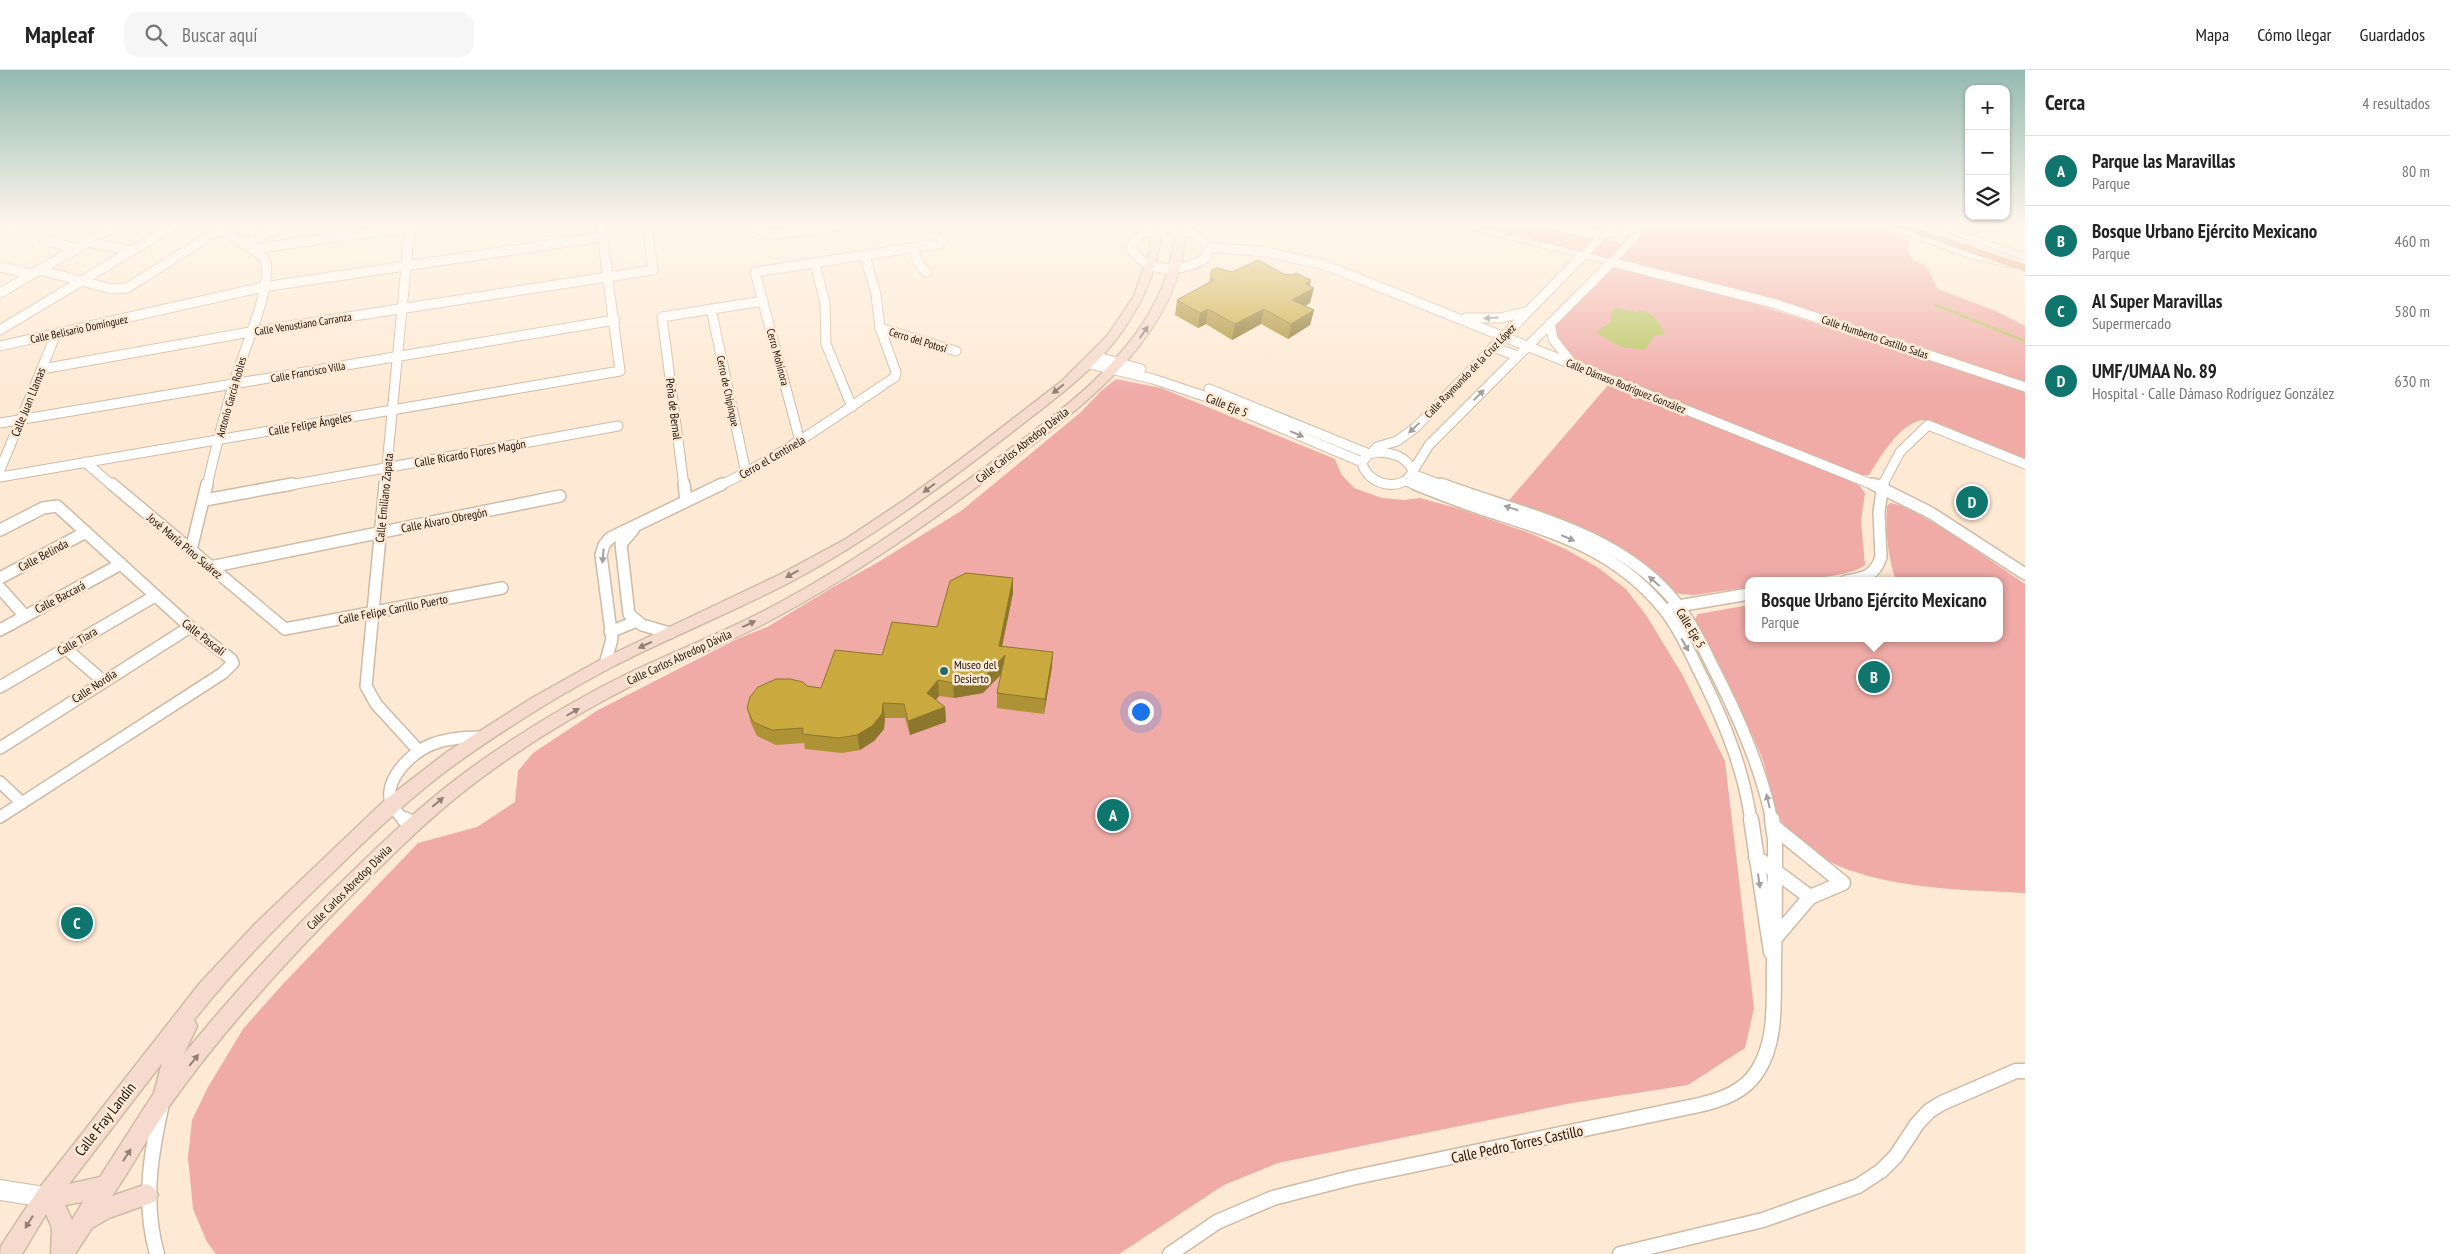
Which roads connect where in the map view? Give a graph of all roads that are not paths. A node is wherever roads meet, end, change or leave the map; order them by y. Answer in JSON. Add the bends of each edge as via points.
{"nodes":[{"id":1,"x":20,"y":281,"type":"edge"},
{"id":2,"x":80,"y":281,"type":"edge"},
{"id":3,"x":81,"y":281,"type":"edge"},
{"id":4,"x":137,"y":281,"type":"edge"},
{"id":5,"x":263,"y":281,"type":"edge"},
{"id":6,"x":304,"y":281,"type":"edge"},
{"id":7,"x":404,"y":281,"type":"edge"},
{"id":8,"x":581,"y":281,"type":"edge"},
{"id":9,"x":610,"y":281,"type":"edge"},
{"id":10,"x":758,"y":281,"type":"edge"},
{"id":11,"x":819,"y":281,"type":"edge"},
{"id":12,"x":872,"y":281,"type":"edge"},
{"id":13,"x":1145,"y":281,"type":"edge"},
{"id":14,"x":1170,"y":281,"type":"edge"},
{"id":15,"x":1366,"y":281,"type":"edge"},
{"id":16,"x":1557,"y":281,"type":"edge"},
{"id":17,"x":1592,"y":281,"type":"edge"},
{"id":18,"x":1687,"y":281,"type":"edge"},
{"id":19,"x":263,"y":287,"type":"junction"},
{"id":20,"x":0,"y":293,"type":"edge"},
{"id":21,"x":763,"y":301,"type":"junction"},
{"id":22,"x":402,"y":309,"type":"junction"},
{"id":23,"x":711,"y":309,"type":"junction"},
{"id":24,"x":1526,"y":312,"type":"junction"},
{"id":25,"x":1455,"y":317,"type":"junction"},
{"id":26,"x":615,"y":320,"type":"junction"},
{"id":27,"x":1550,"y":323,"type":"junction"},
{"id":28,"x":880,"y":328,"type":"junction"},
{"id":29,"x":0,"y":330,"type":"edge"},
{"id":30,"x":250,"y":332,"type":"junction"},
{"id":31,"x":56,"y":334,"type":"junction"},
{"id":32,"x":1504,"y":337,"type":"junction"},
{"id":33,"x":0,"y":346,"type":"edge"},
{"id":34,"x":1526,"y":346,"type":"junction"},
{"id":35,"x":1493,"y":347,"type":"junction"},
{"id":36,"x":956,"y":351,"type":"dead end"},
{"id":37,"x":399,"y":355,"type":"junction"},
{"id":38,"x":1517,"y":356,"type":"junction"},
{"id":39,"x":1090,"y":360,"type":"junction"},
{"id":40,"x":1574,"y":365,"type":"junction"},
{"id":41,"x":1116,"y":366,"type":"junction"},
{"id":42,"x":42,"y":369,"type":"junction"},
{"id":43,"x":233,"y":385,"type":"junction"},
{"id":44,"x":2025,"y":387,"type":"edge"},
{"id":45,"x":852,"y":407,"type":"junction"},
{"id":46,"x":393,"y":409,"type":"junction"},
{"id":47,"x":21,"y":420,"type":"junction"},
{"id":48,"x":0,"y":423,"type":"edge"},
{"id":49,"x":618,"y":426,"type":"dead end"},
{"id":50,"x":219,"y":440,"type":"junction"},
{"id":51,"x":800,"y":441,"type":"junction"},
{"id":52,"x":1368,"y":457,"type":"junction"},
{"id":53,"x":84,"y":462,"type":"junction"},
{"id":54,"x":2025,"y":464,"type":"edge"},
{"id":55,"x":388,"y":468,"type":"junction"},
{"id":56,"x":0,"y":470,"type":"edge"},
{"id":57,"x":746,"y":473,"type":"junction"},
{"id":58,"x":1411,"y":475,"type":"junction"},
{"id":59,"x":0,"y":477,"type":"edge"},
{"id":60,"x":1882,"y":488,"type":"junction"},
{"id":61,"x":560,"y":496,"type":"dead end"},
{"id":62,"x":205,"y":500,"type":"junction"},
{"id":63,"x":686,"y":501,"type":"junction"},
{"id":64,"x":637,"y":525,"type":"junction"},
{"id":65,"x":0,"y":530,"type":"edge"},
{"id":66,"x":86,"y":532,"type":"junction"},
{"id":67,"x":380,"y":532,"type":"junction"},
{"id":68,"x":191,"y":550,"type":"junction"},
{"id":69,"x":121,"y":564,"type":"junction"},
{"id":70,"x":210,"y":567,"type":"junction"},
{"id":71,"x":2025,"y":574,"type":"edge"},
{"id":72,"x":1864,"y":577,"type":"edge"},
{"id":73,"x":0,"y":578,"type":"edge"},
{"id":74,"x":625,"y":585,"type":"junction"},
{"id":75,"x":0,"y":588,"type":"edge"},
{"id":76,"x":502,"y":588,"type":"dead end"},
{"id":77,"x":605,"y":591,"type":"junction"},
{"id":78,"x":1745,"y":595,"type":"edge"},
{"id":79,"x":155,"y":596,"type":"junction"},
{"id":80,"x":1678,"y":605,"type":"junction"},
{"id":81,"x":1664,"y":609,"type":"junction"},
{"id":82,"x":374,"y":612,"type":"junction"},
{"id":83,"x":25,"y":616,"type":"junction"},
{"id":84,"x":637,"y":621,"type":"junction"},
{"id":85,"x":190,"y":627,"type":"junction"},
{"id":86,"x":285,"y":629,"type":"joint"},
{"id":87,"x":0,"y":630,"type":"edge"},
{"id":88,"x":610,"y":632,"type":"junction"},
{"id":89,"x":670,"y":633,"type":"junction"},
{"id":90,"x":65,"y":648,"type":"junction"},
{"id":91,"x":605,"y":664,"type":"junction"},
{"id":92,"x":103,"y":681,"type":"junction"},
{"id":93,"x":0,"y":687,"type":"edge"},
{"id":94,"x":482,"y":737,"type":"junction"},
{"id":95,"x":0,"y":748,"type":"edge"},
{"id":96,"x":418,"y":751,"type":"junction"},
{"id":97,"x":0,"y":782,"type":"edge"},
{"id":98,"x":22,"y":803,"type":"junction"},
{"id":99,"x":391,"y":805,"type":"junction"},
{"id":100,"x":0,"y":817,"type":"edge"},
{"id":101,"x":413,"y":823,"type":"junction"},
{"id":102,"x":1774,"y":826,"type":"junction"},
{"id":103,"x":1756,"y":857,"type":"junction"},
{"id":104,"x":1775,"y":872,"type":"junction"},
{"id":105,"x":1810,"y":897,"type":"junction"},
{"id":106,"x":1771,"y":936,"type":"junction"},
{"id":107,"x":207,"y":989,"type":"junction"},
{"id":108,"x":2025,"y":1071,"type":"edge"},
{"id":109,"x":163,"y":1098,"type":"junction"},
{"id":110,"x":108,"y":1185,"type":"junction"},
{"id":111,"x":0,"y":1190,"type":"edge"},
{"id":112,"x":147,"y":1195,"type":"junction"},
{"id":113,"x":45,"y":1197,"type":"junction"},
{"id":114,"x":83,"y":1221,"type":"junction"},
{"id":115,"x":63,"y":1253,"type":"edge"},
{"id":116,"x":9,"y":1254,"type":"edge"},
{"id":117,"x":157,"y":1254,"type":"edge"},
{"id":118,"x":1170,"y":1254,"type":"edge"},
{"id":119,"x":1620,"y":1254,"type":"edge"}],
"edges":[{"from":1,"to":20,"type":"street"},
{"from":2,"to":29,"type":"street"},
{"from":3,"to":4,"type":"street","via":[[112,289],[127,288]]},
{"from":5,"to":19,"type":"street","name":"Antonio García Robles"},
{"from":6,"to":19,"type":"street","name":"Calle Belisario Domínguez"},
{"from":7,"to":22,"type":"street","name":"Calle Emiliano Zapata"},
{"from":8,"to":22,"type":"street","name":"Calle Venustiano Carranza"},
{"from":9,"to":26,"type":"street"},
{"from":10,"to":21,"type":"street","name":"Cerro Mohinora"},
{"from":11,"to":45,"type":"street","via":[[825,303],[826,344]]},
{"from":12,"to":28,"type":"street"},
{"from":13,"to":39,"type":"main road","name":"Calle Carlos Abredop Dávila","via":[[1128,316]]},
{"from":41,"to":14,"type":"main road","name":"Calle Carlos Abredop Dávila","one_way":true,"via":[[1141,337],[1161,306]]},
{"from":15,"to":25,"type":"street","name":"Calle Dámaso Rodríguez González"},
{"from":16,"to":24,"type":"street","name":"Calle Raymundo de la Cruz López"},
{"from":17,"to":27,"type":"street","name":"Calle Raymundo de la Cruz López"},
{"from":18,"to":44,"type":"street","name":"Calle Humberto Castillo Salas","via":[[1776,304]]},
{"from":19,"to":30,"type":"street","name":"Antonio García Robles"},
{"from":19,"to":31,"type":"street","name":"Calle Belisario Domínguez"},
{"from":21,"to":23,"type":"street"},
{"from":21,"to":51,"type":"street","name":"Cerro Mohinora"},
{"from":22,"to":30,"type":"street","name":"Calle Venustiano Carranza"},
{"from":22,"to":37,"type":"street","name":"Calle Emiliano Zapata"},
{"from":23,"to":57,"type":"street","name":"Cerro de Chipinque"},
{"from":23,"to":63,"type":"street","name":"Peña de Bernal","via":[[662,317]]},
{"from":24,"to":25,"type":"street","one_way":true,"via":[[1494,318]]},
{"from":24,"to":32,"type":"street","name":"Calle Raymundo de la Cruz López"},
{"from":25,"to":32,"type":"street","name":"Calle Dámaso Rodríguez González"},
{"from":26,"to":37,"type":"street","name":"Calle Francisco Villa"},
{"from":26,"to":46,"type":"street","name":"Calle Felipe Ángeles","via":[[620,371]]},
{"from":27,"to":34,"type":"street","name":"Calle Raymundo de la Cruz López"},
{"from":27,"to":40,"type":"street","via":[[1553,339]]},
{"from":28,"to":36,"type":"street","name":"Cerro del Potosí"},
{"from":28,"to":45,"type":"street","name":"Cerro el Centinela","via":[[896,372],[890,381]]},
{"from":30,"to":42,"type":"street","name":"Calle Venustiano Carranza"},
{"from":30,"to":43,"type":"street","name":"Antonio García Robles"},
{"from":31,"to":33,"type":"street","name":"Calle Belisario Domínguez"},
{"from":31,"to":42,"type":"street","name":"Calle Juan Llamas"},
{"from":32,"to":34,"type":"street","name":"Calle Dámaso Rodríguez González"},
{"from":32,"to":35,"type":"street","name":"Calle Raymundo de la Cruz López"},
{"from":34,"to":38,"type":"street","name":"Calle Raymundo de la Cruz López"},
{"from":34,"to":40,"type":"street","name":"Calle Dámaso Rodríguez González"},
{"from":35,"to":38,"type":"street"},
{"from":35,"to":52,"type":"street","name":"Calle Raymundo de la Cruz López","one_way":true,"via":[[1415,428],[1397,440],[1377,447]]},
{"from":37,"to":43,"type":"street","name":"Calle Francisco Villa"},
{"from":37,"to":46,"type":"street","name":"Calle Emiliano Zapata"},
{"from":58,"to":38,"type":"street","name":"Calle Raymundo de la Cruz López","one_way":true,"via":[[1429,445]]},
{"from":39,"to":41,"type":"street","name":"Calle Eje 5"},
{"from":39,"to":89,"type":"main road","name":"Calle Carlos Abredop Dávila","one_way":true,"via":[[1052,395],[965,462],[851,542],[786,578]]},
{"from":40,"to":60,"type":"street","name":"Calle Dámaso Rodríguez González"},
{"from":41,"to":52,"type":"street","name":"Calle Eje 5"},
{"from":101,"to":41,"type":"main road","name":"Calle Carlos Abredop Dávila","one_way":true,"via":[[477,772],[568,715],[630,680],[766,616],[858,565],[939,509],[1054,421]]},
{"from":42,"to":47,"type":"street","name":"Calle Juan Llamas"},
{"from":43,"to":47,"type":"street","name":"Calle Francisco Villa"},
{"from":43,"to":50,"type":"street","name":"Antonio García Robles"},
{"from":45,"to":51,"type":"street","name":"Cerro el Centinela"},
{"from":46,"to":50,"type":"street","name":"Calle Felipe Ángeles"},
{"from":46,"to":55,"type":"street","name":"Calle Emiliano Zapata"},
{"from":47,"to":48,"type":"street","name":"Calle Francisco Villa"},
{"from":47,"to":56,"type":"street","name":"Calle Juan Llamas"},
{"from":49,"to":55,"type":"street","name":"Calle Ricardo Flores Magón"},
{"from":50,"to":53,"type":"street","name":"Calle Felipe Ángeles"},
{"from":50,"to":62,"type":"street","name":"Antonio García Robles"},
{"from":51,"to":57,"type":"street","name":"Cerro el Centinela"},
{"from":52,"to":58,"type":"street","via":[[1394,454],[1407,461]]},
{"from":52,"to":58,"type":"street","via":[[1362,466],[1367,475],[1378,482],[1392,484]]},
{"from":53,"to":59,"type":"street","name":"Calle Felipe Ángeles"},
{"from":53,"to":68,"type":"street","name":"José María Pino Suárez"},
{"from":54,"to":60,"type":"street","via":[[1928,425],[1912,438],[1896,459]]},
{"from":55,"to":62,"type":"street","name":"Calle Ricardo Flores Magón"},
{"from":55,"to":67,"type":"street","name":"Calle Emiliano Zapata"},
{"from":57,"to":63,"type":"street","name":"Cerro el Centinela"},
{"from":80,"to":58,"type":"street","name":"Calle Eje 5","one_way":true,"via":[[1637,566],[1584,534]]},
{"from":58,"to":81,"type":"street","name":"Calle Eje 5","one_way":true,"via":[[1476,507],[1549,530],[1584,545],[1630,574]]},
{"from":60,"to":71,"type":"street","name":"Calle Dámaso Rodríguez González","via":[[1931,513]]},
{"from":60,"to":72,"type":"street","via":[[1881,557],[1875,572]]},
{"from":61,"to":67,"type":"street","name":"Calle Álvaro Obregón"},
{"from":62,"to":68,"type":"street","name":"Antonio García Robles"},
{"from":63,"to":64,"type":"street","name":"Cerro el Centinela"},
{"from":64,"to":74,"type":"street","via":[[621,544]]},
{"from":64,"to":77,"type":"street","name":"Cerro el Centinela","one_way":true,"via":[[610,538],[604,545],[601,555]]},
{"from":65,"to":66,"type":"street","name":"Calle Pascali","via":[[43,508],[54,506]]},
{"from":66,"to":69,"type":"street","name":"Calle Pascali"},
{"from":66,"to":73,"type":"street","name":"Calle Belinda"},
{"from":67,"to":70,"type":"street","name":"Calle Álvaro Obregón"},
{"from":67,"to":82,"type":"street","name":"Calle Emiliano Zapata"},
{"from":68,"to":70,"type":"street","name":"José María Pino Suárez"},
{"from":69,"to":79,"type":"street","name":"Calle Pascali"},
{"from":69,"to":83,"type":"street","name":"Calle Baccará"},
{"from":70,"to":86,"type":"street","name":"José María Pino Suárez"},
{"from":74,"to":77,"type":"street"},
{"from":74,"to":84,"type":"street","via":[[629,614]]},
{"from":75,"to":83,"type":"street"},
{"from":76,"to":82,"type":"street","name":"Calle Felipe Carrillo Puerto"},
{"from":77,"to":88,"type":"street"},
{"from":78,"to":80,"type":"street"},
{"from":79,"to":85,"type":"street","name":"Calle Pascali"},
{"from":79,"to":90,"type":"street","name":"Calle Tiara"},
{"from":80,"to":81,"type":"street"},
{"from":102,"to":80,"type":"street","name":"Calle Eje 5","one_way":true,"via":[[1761,772],[1748,739]]},
{"from":81,"to":103,"type":"street","name":"Calle Eje 5","one_way":true,"via":[[1717,708],[1740,764]]},
{"from":82,"to":86,"type":"street","name":"Calle Felipe Carrillo Puerto"},
{"from":82,"to":96,"type":"street","name":"Calle Emiliano Zapata","via":[[366,686],[369,694]]},
{"from":83,"to":87,"type":"street","name":"Calle Baccará"},
{"from":84,"to":88,"type":"street"},
{"from":84,"to":89,"type":"street"},
{"from":85,"to":92,"type":"street","name":"Calle Nordia"},
{"from":85,"to":98,"type":"street","name":"Calle Pascali","via":[[231,659],[230,668]]},
{"from":88,"to":91,"type":"street","via":[[612,639]]},
{"from":89,"to":91,"type":"main road","name":"Calle Carlos Abredop Dávila","one_way":true},
{"from":90,"to":92,"type":"street"},
{"from":90,"to":93,"type":"street","name":"Calle Tiara"},
{"from":91,"to":94,"type":"main road","name":"Calle Carlos Abredop Dávila"},
{"from":92,"to":95,"type":"street","name":"Calle Nordia"},
{"from":94,"to":96,"type":"street","via":[[462,735],[440,740]]},
{"from":94,"to":99,"type":"main road","name":"Calle Carlos Abredop Dávila"},
{"from":96,"to":99,"type":"street","via":[[401,767],[391,786]]},
{"from":97,"to":98,"type":"street"},
{"from":98,"to":100,"type":"street","name":"Calle Pascali"},
{"from":99,"to":101,"type":"street","via":[[403,819]]},
{"from":99,"to":107,"type":"main road","name":"Calle Carlos Abredop Dávila","via":[[262,929]]},
{"from":109,"to":101,"type":"main road","name":"Calle Carlos Abredop Dávila","one_way":true,"via":[[246,995]]},
{"from":102,"to":104,"type":"street","name":"Calle Eje 5"},
{"from":102,"to":105,"type":"street","via":[[1843,883]]},
{"from":103,"to":104,"type":"street"},
{"from":103,"to":106,"type":"street","name":"Calle Eje 5","one_way":true},
{"from":104,"to":105,"type":"street"},
{"from":104,"to":106,"type":"street","name":"Calle Eje 5"},
{"from":105,"to":106,"type":"street"},
{"from":106,"to":118,"type":"street","name":"Calle Pedro Torres Castillo","via":[[1774,961],[1772,1034],[1764,1061],[1745,1086],[1720,1099],[1670,1112],[1351,1178],[1273,1198],[1217,1222]]},
{"from":107,"to":109,"type":"main road","via":[[172,1056]]},
{"from":107,"to":113,"type":"main road","name":"Calle Fray Landín"},
{"from":108,"to":119,"type":"street","via":[[2007,1074],[1929,1111],[1882,1171],[1858,1186],[1763,1220]]},
{"from":110,"to":109,"type":"main road","one_way":true},
{"from":109,"to":112,"type":"street","via":[[151,1154]]},
{"from":110,"to":113,"type":"main road"},
{"from":110,"to":114,"type":"main road"},
{"from":111,"to":113,"type":"street"},
{"from":112,"to":114,"type":"main road","via":[[104,1209]]},
{"from":112,"to":117,"type":"street","via":[[148,1229]]},
{"from":113,"to":115,"type":"main road","via":[[61,1217]]},
{"from":113,"to":116,"type":"main road","name":"Calle Fray Landín","one_way":true},
{"from":114,"to":115,"type":"main road"}]}
